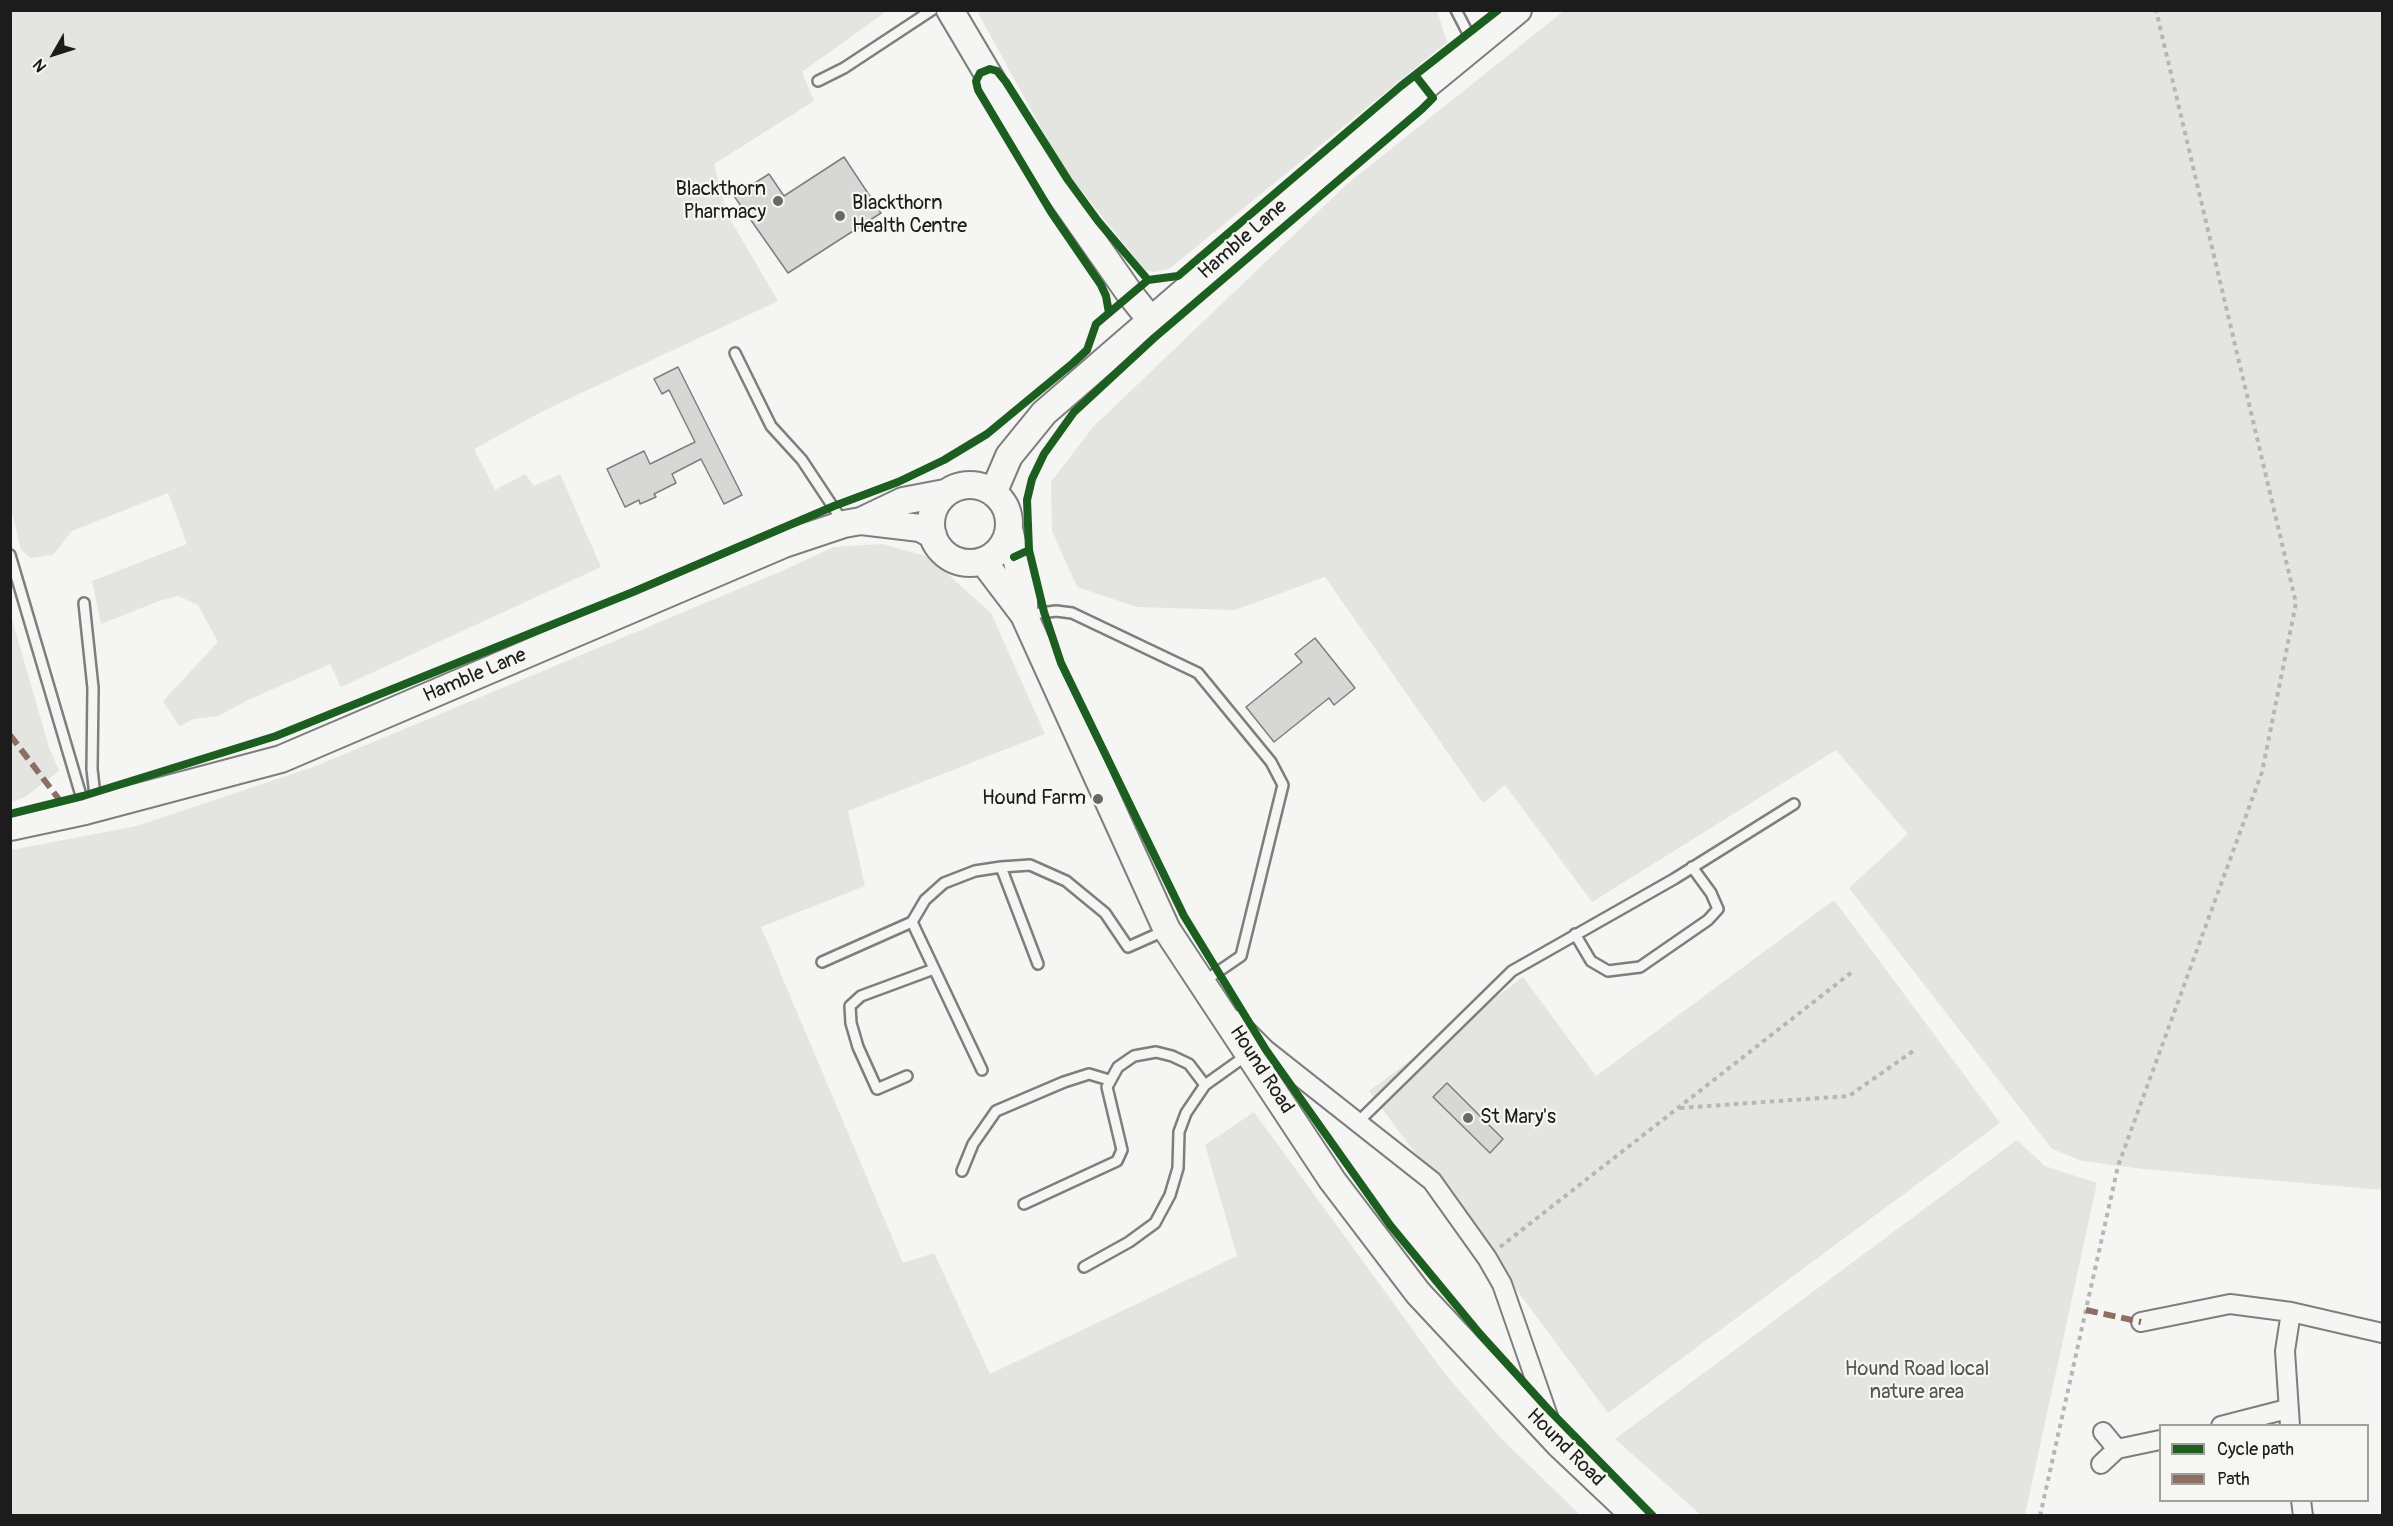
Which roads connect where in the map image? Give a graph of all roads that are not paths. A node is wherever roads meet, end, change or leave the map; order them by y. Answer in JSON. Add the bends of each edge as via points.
{"nodes":[{"id":1,"x":932,"y":10,"type":"edge"},
{"id":2,"x":950,"y":10,"type":"edge"},
{"id":3,"x":1456,"y":10,"type":"edge"},
{"id":4,"x":1518,"y":10,"type":"edge"},
{"id":5,"x":1474,"y":45,"type":"junction"},
{"id":6,"x":818,"y":81,"type":"dead end"},
{"id":7,"x":1150,"y":319,"type":"junction"},
{"id":8,"x":735,"y":353,"type":"dead end"},
{"id":9,"x":994,"y":491,"type":"junction"},
{"id":10,"x":945,"y":493,"type":"junction"},
{"id":11,"x":853,"y":522,"type":"junction"},
{"id":12,"x":1009,"y":529,"type":"junction"},
{"id":13,"x":933,"y":545,"type":"junction"},
{"id":14,"x":10,"y":555,"type":"edge"},
{"id":15,"x":974,"y":566,"type":"junction"},
{"id":16,"x":84,"y":603,"type":"dead end"},
{"id":17,"x":1024,"y":615,"type":"junction"},
{"id":18,"x":1794,"y":804,"type":"dead end"},
{"id":19,"x":91,"y":810,"type":"junction"},
{"id":20,"x":10,"y":827,"type":"edge"},
{"id":21,"x":1001,"y":867,"type":"junction"},
{"id":22,"x":1692,"y":867,"type":"junction"},
{"id":23,"x":912,"y":922,"type":"junction"},
{"id":24,"x":1167,"y":930,"type":"junction"},
{"id":25,"x":1575,"y":934,"type":"junction"},
{"id":26,"x":822,"y":962,"type":"dead end"},
{"id":27,"x":1038,"y":964,"type":"dead end"},
{"id":28,"x":934,"y":969,"type":"junction"},
{"id":29,"x":1208,"y":989,"type":"junction"},
{"id":30,"x":1250,"y":1052,"type":"junction"},
{"id":31,"x":982,"y":1070,"type":"dead end"},
{"id":32,"x":907,"y":1076,"type":"dead end"},
{"id":33,"x":1109,"y":1080,"type":"junction"},
{"id":34,"x":1205,"y":1085,"type":"junction"},
{"id":35,"x":1358,"y":1122,"type":"junction"},
{"id":36,"x":962,"y":1171,"type":"dead end"},
{"id":37,"x":1024,"y":1204,"type":"dead end"},
{"id":38,"x":1084,"y":1267,"type":"dead end"},
{"id":39,"x":2291,"y":1312,"type":"junction"},
{"id":40,"x":2141,"y":1322,"type":"dead end"},
{"id":41,"x":2382,"y":1333,"type":"edge"},
{"id":42,"x":2289,"y":1417,"type":"edge"},
{"id":43,"x":2230,"y":1424,"type":"edge"},
{"id":44,"x":2103,"y":1432,"type":"dead end"},
{"id":45,"x":2159,"y":1440,"type":"edge"},
{"id":46,"x":1558,"y":1443,"type":"junction"},
{"id":47,"x":2117,"y":1449,"type":"junction"},
{"id":48,"x":2101,"y":1464,"type":"dead end"},
{"id":49,"x":1635,"y":1515,"type":"edge"}],
"edges":[{"from":1,"to":6,"type":"lane"},
{"from":2,"to":7,"type":"main road","via":[[1053,184]]},
{"from":3,"to":5,"type":"lane"},
{"from":4,"to":5,"type":"main road","name":"Hamble Lane"},
{"from":5,"to":7,"type":"main road","name":"Hamble Lane"},
{"from":7,"to":9,"type":"main road","name":"Hamble Lane","via":[[1044,413],[1009,456]]},
{"from":8,"to":11,"type":"lane","via":[[771,426]]},
{"from":9,"to":10,"type":"main road","via":[[964,484]]},
{"from":9,"to":12,"type":"main road","via":[[1004,502]]},
{"from":10,"to":11,"type":"main road","via":[[903,501]]},
{"from":10,"to":13,"type":"main road","via":[[931,516]]},
{"from":11,"to":13,"type":"main road","name":"Hamble Lane","via":[[920,528]]},
{"from":11,"to":19,"type":"main road","name":"Hamble Lane","via":[[784,544],[281,759]]},
{"from":12,"to":15,"type":"main road","via":[[997,553]]},
{"from":12,"to":17,"type":"main road","via":[[1024,590]]},
{"from":13,"to":15,"type":"main road","via":[[950,558]]},
{"from":14,"to":19,"type":"lane","via":[[83,796]]},
{"from":15,"to":17,"type":"main road","name":"Hound Road"},
{"from":16,"to":19,"type":"lane","via":[[93,688]]},
{"from":17,"to":24,"type":"main road","name":"Hound Road"},
{"from":17,"to":29,"type":"lane","via":[[1072,613],[1198,673],[1271,762],[1283,785],[1241,956]]},
{"from":18,"to":22,"type":"lane"},
{"from":19,"to":20,"type":"main road","name":"Hamble Lane"},
{"from":21,"to":23,"type":"lane","via":[[944,883],[926,900]]},
{"from":21,"to":24,"type":"lane","via":[[1030,865],[1066,881],[1105,914],[1128,947]]},
{"from":21,"to":27,"type":"lane"},
{"from":22,"to":25,"type":"lane"},
{"from":22,"to":25,"type":"lane","via":[[1718,909],[1640,967],[1608,971],[1591,960]]},
{"from":23,"to":26,"type":"lane"},
{"from":23,"to":28,"type":"lane"},
{"from":24,"to":29,"type":"main road","name":"Hound Road"},
{"from":25,"to":35,"type":"lane","via":[[1512,971]]},
{"from":28,"to":31,"type":"lane"},
{"from":28,"to":32,"type":"lane","via":[[861,996],[850,1006],[858,1047],[877,1089]]},
{"from":29,"to":30,"type":"main road","name":"Hound Road"},
{"from":29,"to":35,"type":"street","via":[[1266,1050]]},
{"from":30,"to":34,"type":"lane"},
{"from":30,"to":46,"type":"main road","name":"Hound Road","via":[[1332,1180],[1418,1293]]},
{"from":33,"to":34,"type":"lane","via":[[1118,1067],[1134,1056],[1156,1052],[1189,1064]]},
{"from":33,"to":36,"type":"lane","via":[[1089,1074],[996,1111],[973,1144]]},
{"from":33,"to":37,"type":"lane","via":[[1108,1097],[1122,1150],[1117,1161]]},
{"from":34,"to":38,"type":"lane","via":[[1186,1113],[1179,1132],[1178,1168],[1170,1196],[1155,1223]]},
{"from":35,"to":46,"type":"street","via":[[1432,1181],[1487,1258],[1502,1284]]},
{"from":39,"to":40,"type":"street","via":[[2230,1304]]},
{"from":39,"to":41,"type":"street"},
{"from":39,"to":42,"type":"street","via":[[2285,1351]]},
{"from":42,"to":43,"type":"street"},
{"from":44,"to":47,"type":"street"},
{"from":45,"to":47,"type":"street"},
{"from":46,"to":49,"type":"main road","name":"Hound Road"},
{"from":47,"to":48,"type":"street"}]}
